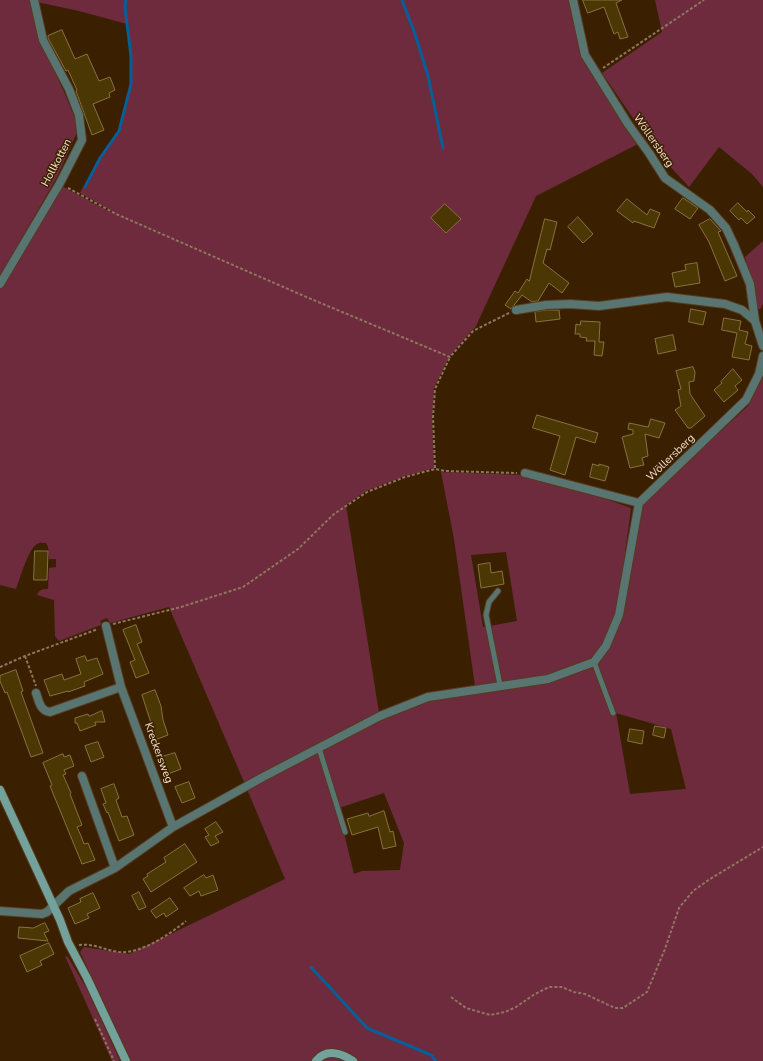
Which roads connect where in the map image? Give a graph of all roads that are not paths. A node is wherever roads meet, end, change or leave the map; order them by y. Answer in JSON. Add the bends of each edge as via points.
{"nodes":[{"id":1,"x":34,"y":0,"type":"edge"},
{"id":2,"x":573,"y":0,"type":"edge"},
{"id":3,"x":0,"y":284,"type":"edge"},
{"id":4,"x":516,"y":310,"type":"road end"},
{"id":5,"x":755,"y":321,"type":"junction"},
{"id":6,"x":763,"y":346,"type":"edge"},
{"id":7,"x":763,"y":356,"type":"edge"},
{"id":8,"x":525,"y":473,"type":"road end"},
{"id":9,"x":639,"y":503,"type":"junction"},
{"id":10,"x":498,"y":591,"type":"dead end"},
{"id":11,"x":106,"y":626,"type":"road end"},
{"id":12,"x":594,"y":662,"type":"junction"},
{"id":13,"x":500,"y":686,"type":"junction"},
{"id":14,"x":121,"y":687,"type":"junction"},
{"id":15,"x":36,"y":693,"type":"road end"},
{"id":16,"x":614,"y":714,"type":"dead end"},
{"id":17,"x":319,"y":748,"type":"junction"},
{"id":18,"x":82,"y":776,"type":"dead end"},
{"id":19,"x":0,"y":790,"type":"edge"},
{"id":20,"x":173,"y":827,"type":"junction"},
{"id":21,"x":345,"y":832,"type":"dead end"},
{"id":22,"x":115,"y":868,"type":"junction"},
{"id":23,"x":54,"y":906,"type":"junction"},
{"id":24,"x":0,"y":911,"type":"edge"},
{"id":25,"x":126,"y":1061,"type":"edge"},
{"id":26,"x":316,"y":1061,"type":"edge"},
{"id":27,"x":353,"y":1061,"type":"edge"}],
"edges":[{"from":1,"to":3,"type":"street","name":"Hollkotten","via":[[43,40],[69,89],[79,115],[82,140],[60,183]]},
{"from":2,"to":5,"type":"street","name":"Wöllersberg","via":[[585,55],[628,124],[665,178],[710,210],[726,228],[750,284]]},
{"from":4,"to":5,"type":"street","via":[[546,305],[599,306],[667,297],[725,304],[742,310]]},
{"from":5,"to":6,"type":"street","name":"Wöllersberg"},
{"from":7,"to":9,"type":"street","name":"Wöllersberg","via":[[759,374],[746,400]]},
{"from":8,"to":9,"type":"street"},
{"from":9,"to":12,"type":"street","via":[[619,615],[606,646]]},
{"from":10,"to":13,"type":"lane","via":[[489,602],[486,615]]},
{"from":11,"to":14,"type":"street","name":"Kreckersweg"},
{"from":12,"to":13,"type":"street","via":[[548,679]]},
{"from":12,"to":16,"type":"lane"},
{"from":13,"to":17,"type":"street","via":[[428,697],[380,716]]},
{"from":14,"to":15,"type":"street","via":[[50,712],[43,710]]},
{"from":14,"to":20,"type":"street","name":"Kreckersweg"},
{"from":17,"to":20,"type":"street"},
{"from":17,"to":21,"type":"lane"},
{"from":18,"to":22,"type":"street"},
{"from":19,"to":23,"type":"main road"},
{"from":20,"to":22,"type":"street"},
{"from":22,"to":23,"type":"street","via":[[69,891]]},
{"from":23,"to":24,"type":"street","via":[[42,914]]},
{"from":23,"to":25,"type":"main road","via":[[72,951]]},
{"from":26,"to":27,"type":"main road","via":[[325,1054],[332,1053],[343,1055]]}]}
